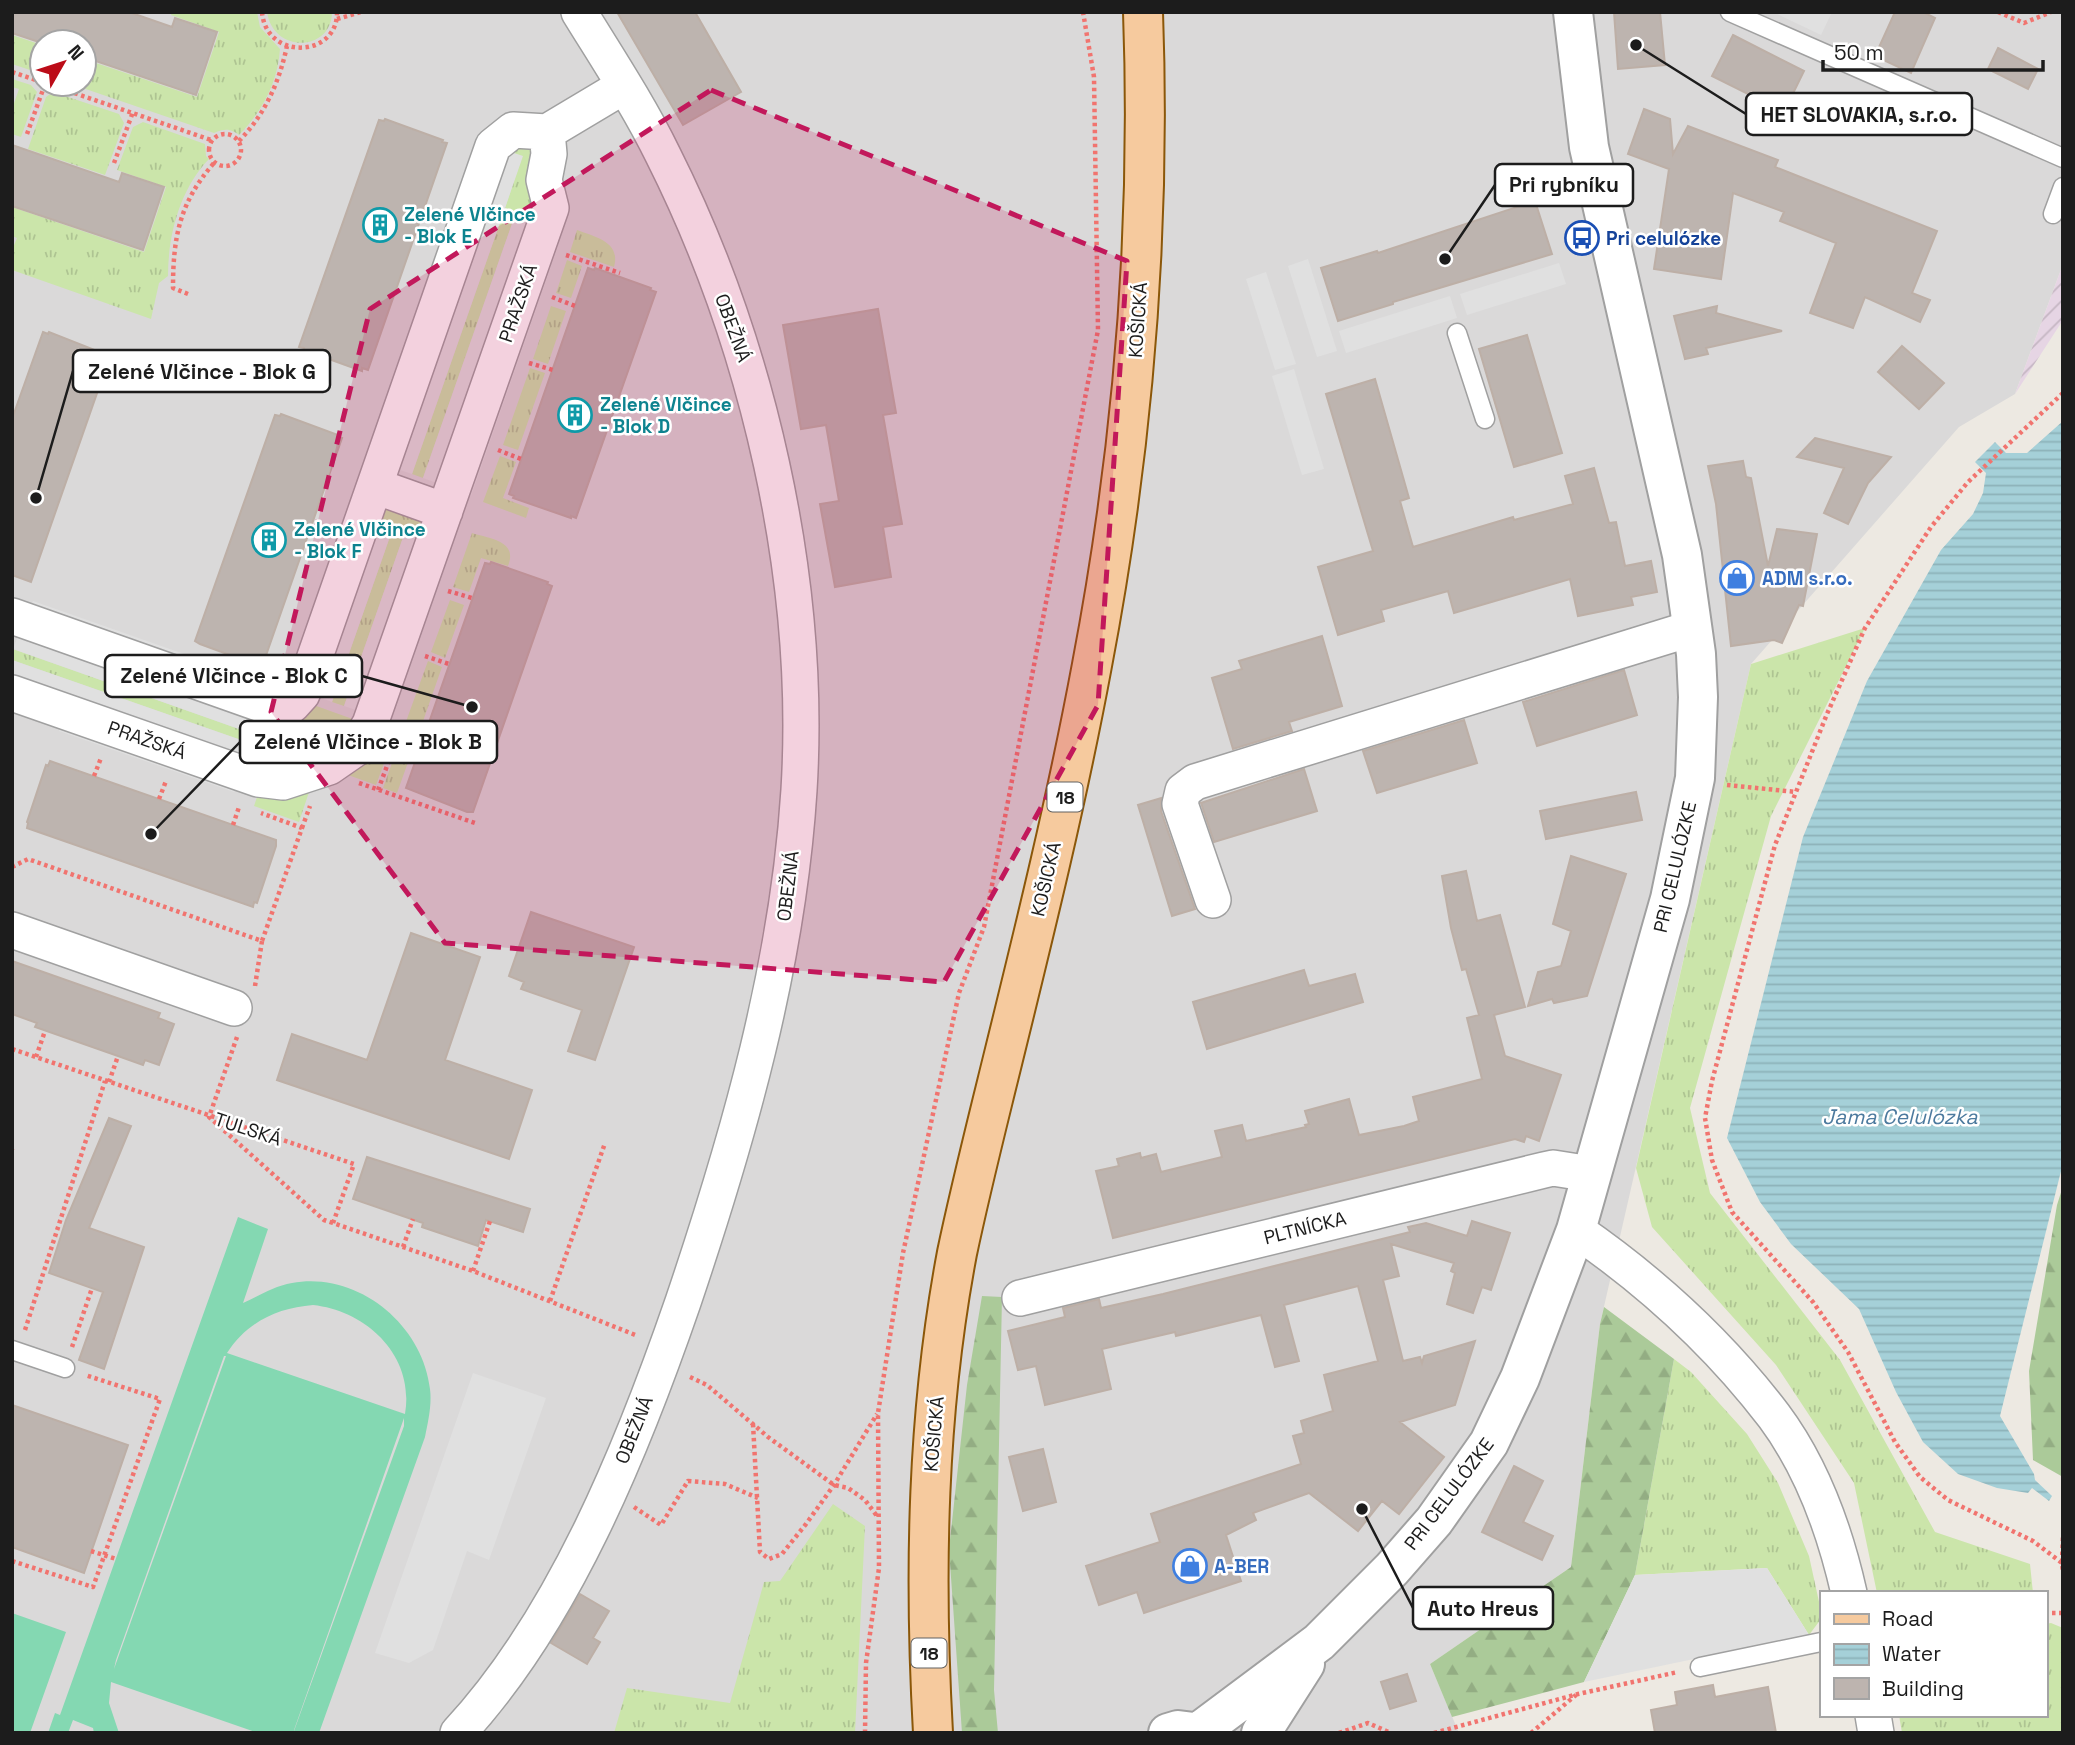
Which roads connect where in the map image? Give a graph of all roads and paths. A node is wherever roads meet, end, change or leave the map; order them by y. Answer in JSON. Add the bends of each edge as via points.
{"nodes":[{"id":1,"x":262,"y":12,"type":"edge"},
{"id":2,"x":337,"y":12,"type":"edge"},
{"id":3,"x":361,"y":12,"type":"edge"},
{"id":4,"x":579,"y":12,"type":"edge"},
{"id":5,"x":1083,"y":12,"type":"edge"},
{"id":6,"x":1143,"y":12,"type":"edge"},
{"id":7,"x":1573,"y":12,"type":"edge"},
{"id":8,"x":1730,"y":12,"type":"edge"},
{"id":9,"x":1998,"y":12,"type":"edge"},
{"id":10,"x":2051,"y":12,"type":"edge"},
{"id":11,"x":337,"y":19,"type":"junction"},
{"id":12,"x":287,"y":46,"type":"junction"},
{"id":13,"x":624,"y":86,"type":"junction"},
{"id":14,"x":40,"y":98,"type":"edge"},
{"id":15,"x":91,"y":98,"type":"edge"},
{"id":16,"x":133,"y":112,"type":"junction"},
{"id":17,"x":547,"y":132,"type":"junction"},
{"id":18,"x":27,"y":134,"type":"dead end"},
{"id":19,"x":211,"y":140,"type":"junction"},
{"id":20,"x":239,"y":141,"type":"junction"},
{"id":21,"x":2063,"y":158,"type":"edge"},
{"id":22,"x":114,"y":163,"type":"dead end"},
{"id":23,"x":214,"y":163,"type":"junction"},
{"id":24,"x":2063,"y":187,"type":"edge"},
{"id":25,"x":2053,"y":214,"type":"dead end"},
{"id":26,"x":188,"y":294,"type":"dead end"},
{"id":27,"x":551,"y":297,"type":"dead end"},
{"id":28,"x":575,"y":306,"type":"dead end"},
{"id":29,"x":1457,"y":333,"type":"dead end"},
{"id":30,"x":528,"y":363,"type":"dead end"},
{"id":31,"x":553,"y":370,"type":"dead end"},
{"id":32,"x":2063,"y":393,"type":"edge"},
{"id":33,"x":1485,"y":419,"type":"dead end"},
{"id":34,"x":497,"y":449,"type":"dead end"},
{"id":35,"x":521,"y":459,"type":"dead end"},
{"id":36,"x":375,"y":486,"type":"junction"},
{"id":37,"x":445,"y":511,"type":"junction"},
{"id":38,"x":447,"y":591,"type":"dead end"},
{"id":39,"x":472,"y":598,"type":"dead end"},
{"id":40,"x":12,"y":616,"type":"edge"},
{"id":41,"x":1693,"y":628,"type":"junction"},
{"id":42,"x":425,"y":656,"type":"dead end"},
{"id":43,"x":449,"y":664,"type":"dead end"},
{"id":44,"x":12,"y":693,"type":"edge"},
{"id":45,"x":396,"y":741,"type":"dead end"},
{"id":46,"x":419,"y":750,"type":"dead end"},
{"id":47,"x":88,"y":753,"type":"dead end"},
{"id":48,"x":94,"y":776,"type":"dead end"},
{"id":49,"x":350,"y":779,"type":"dead end"},
{"id":50,"x":178,"y":784,"type":"dead end"},
{"id":51,"x":1734,"y":787,"type":"dead end"},
{"id":52,"x":1796,"y":792,"type":"junction"},
{"id":53,"x":314,"y":794,"type":"dead end"},
{"id":54,"x":159,"y":799,"type":"dead end"},
{"id":55,"x":227,"y":802,"type":"dead end"},
{"id":56,"x":239,"y":806,"type":"junction"},
{"id":57,"x":249,"y":809,"type":"dead end"},
{"id":58,"x":259,"y":813,"type":"dead end"},
{"id":59,"x":475,"y":823,"type":"dead end"},
{"id":60,"x":233,"y":825,"type":"dead end"},
{"id":61,"x":302,"y":828,"type":"junction"},
{"id":62,"x":12,"y":867,"type":"edge"},
{"id":63,"x":1213,"y":900,"type":"dead end"},
{"id":64,"x":12,"y":930,"type":"edge"},
{"id":65,"x":262,"y":941,"type":"junction"},
{"id":66,"x":241,"y":1011,"type":"junction"},
{"id":67,"x":45,"y":1031,"type":"dead end"},
{"id":68,"x":12,"y":1049,"type":"edge"},
{"id":69,"x":118,"y":1056,"type":"dead end"},
{"id":70,"x":36,"y":1057,"type":"junction"},
{"id":71,"x":107,"y":1081,"type":"junction"},
{"id":72,"x":209,"y":1117,"type":"junction"},
{"id":73,"x":605,"y":1143,"type":"dead end"},
{"id":74,"x":1591,"y":1174,"type":"junction"},
{"id":75,"x":413,"y":1219,"type":"dead end"},
{"id":76,"x":490,"y":1221,"type":"dead end"},
{"id":77,"x":333,"y":1223,"type":"junction"},
{"id":78,"x":1576,"y":1230,"type":"junction"},
{"id":79,"x":403,"y":1247,"type":"junction"},
{"id":80,"x":473,"y":1271,"type":"junction"},
{"id":81,"x":92,"y":1288,"type":"dead end"},
{"id":82,"x":1020,"y":1298,"type":"dead end"},
{"id":83,"x":550,"y":1301,"type":"junction"},
{"id":84,"x":15,"y":1351,"type":"edge"},
{"id":85,"x":666,"y":1352,"type":"junction"},
{"id":86,"x":65,"y":1368,"type":"junction"},
{"id":87,"x":707,"y":1385,"type":"dead end"},
{"id":88,"x":878,"y":1413,"type":"junction"},
{"id":89,"x":753,"y":1423,"type":"junction"},
{"id":90,"x":834,"y":1485,"type":"junction"},
{"id":91,"x":610,"y":1491,"type":"junction"},
{"id":92,"x":758,"y":1498,"type":"junction"},
{"id":93,"x":877,"y":1516,"type":"junction"},
{"id":94,"x":2063,"y":1536,"type":"edge"},
{"id":95,"x":91,"y":1551,"type":"dead end"},
{"id":96,"x":104,"y":1555,"type":"junction"},
{"id":97,"x":116,"y":1559,"type":"dead end"},
{"id":98,"x":12,"y":1561,"type":"edge"},
{"id":99,"x":2062,"y":1563,"type":"edge"},
{"id":100,"x":2063,"y":1572,"type":"edge"},
{"id":101,"x":1849,"y":1591,"type":"edge"},
{"id":102,"x":1319,"y":1642,"type":"junction"},
{"id":103,"x":1820,"y":1642,"type":"edge"},
{"id":104,"x":1700,"y":1667,"type":"joint"},
{"id":105,"x":1578,"y":1694,"type":"junction"},
{"id":106,"x":1190,"y":1732,"type":"edge"},
{"id":107,"x":458,"y":1733,"type":"edge"},
{"id":108,"x":865,"y":1733,"type":"edge"},
{"id":109,"x":933,"y":1733,"type":"edge"},
{"id":110,"x":1261,"y":1733,"type":"edge"},
{"id":111,"x":1339,"y":1733,"type":"edge"},
{"id":112,"x":1391,"y":1733,"type":"edge"},
{"id":113,"x":1434,"y":1733,"type":"edge"},
{"id":114,"x":1531,"y":1733,"type":"edge"}],
"edges":[{"from":1,"to":12,"type":"path","via":[[266,29]]},
{"from":2,"to":11,"type":"path"},
{"from":3,"to":11,"type":"path"},
{"from":4,"to":13,"type":"street","name":"OBEŽNÁ"},
{"from":5,"to":88,"type":"path","via":[[1094,77],[1098,330],[984,927],[959,993],[902,1253]]},
{"from":6,"to":109,"type":"main road","name":"KOŠICKÁ","number":"18","via":[[1145,128],[1137,333],[1104,603],[1071,770],[957,1254],[934,1417],[927,1574]]},
{"from":7,"to":41,"type":"street","name":"PRI CELULÓZKE","via":[[1589,147],[1663,466]]},
{"from":8,"to":21,"type":"lane"},
{"from":9,"to":10,"type":"path","via":[[2024,23]]},
{"from":11,"to":12,"type":"path","via":[[330,34],[318,44]]},
{"from":12,"to":20,"type":"path","via":[[264,109]]},
{"from":13,"to":17,"type":"street"},
{"from":13,"to":85,"type":"street","name":"OBEŽNÁ","via":[[663,155],[695,226],[746,360],[786,532],[800,663],[799,791],[775,971],[732,1144]]},
{"from":14,"to":18,"type":"path"},
{"from":15,"to":16,"type":"path"},
{"from":16,"to":19,"type":"path"},
{"from":16,"to":22,"type":"path"},
{"from":17,"to":36,"type":"street","via":[[513,130],[494,146]]},
{"from":17,"to":37,"type":"street","name":"PRAŽSKÁ","via":[[544,180],[551,208]]},
{"from":19,"to":20,"type":"path","via":[[230,134]]},
{"from":19,"to":23,"type":"path","via":[[209,153]]},
{"from":20,"to":23,"type":"path","via":[[242,152],[236,162]]},
{"from":23,"to":26,"type":"path","via":[[186,203],[173,251],[173,288]]},
{"from":24,"to":25,"type":"lane"},
{"from":27,"to":28,"type":"path"},
{"from":29,"to":33,"type":"lane"},
{"from":30,"to":31,"type":"path"},
{"from":32,"to":52,"type":"path","via":[[1981,469],[1931,527],[1865,628]]},
{"from":34,"to":35,"type":"path"},
{"from":36,"to":37,"type":"street"},
{"from":36,"to":40,"type":"street","via":[[302,694],[292,705],[278,710]]},
{"from":37,"to":44,"type":"street","name":"PRAŽSKÁ","via":[[370,724],[355,749],[329,767],[283,782],[258,779]]},
{"from":38,"to":39,"type":"path"},
{"from":41,"to":63,"type":"street","via":[[1195,782],[1183,791],[1180,804]]},
{"from":41,"to":74,"type":"street","name":"PRI CELULÓZKE","via":[[1698,697],[1695,778],[1670,899]]},
{"from":42,"to":43,"type":"path"},
{"from":45,"to":46,"type":"path"},
{"from":47,"to":48,"type":"path","via":[[102,757]]},
{"from":49,"to":59,"type":"path"},
{"from":50,"to":54,"type":"path","via":[[166,780]]},
{"from":51,"to":52,"type":"path"},
{"from":52,"to":99,"type":"path","via":[[1774,845],[1712,1081],[1705,1118],[1712,1160],[1732,1212],[1813,1302],[1848,1352],[1895,1442],[1920,1476],[1948,1500],[2033,1541]]},
{"from":53,"to":61,"type":"path"},
{"from":55,"to":56,"type":"path"},
{"from":56,"to":57,"type":"path"},
{"from":56,"to":60,"type":"path"},
{"from":58,"to":61,"type":"path"},
{"from":61,"to":65,"type":"path"},
{"from":62,"to":65,"type":"path","via":[[28,859]]},
{"from":64,"to":66,"type":"street"},
{"from":65,"to":66,"type":"path","via":[[256,982]]},
{"from":66,"to":72,"type":"path"},
{"from":67,"to":70,"type":"path"},
{"from":68,"to":70,"type":"path","name":"TULSKÁ"},
{"from":69,"to":71,"type":"path"},
{"from":70,"to":71,"type":"path","name":"TULSKÁ"},
{"from":71,"to":72,"type":"path","name":"TULSKÁ"},
{"from":71,"to":84,"type":"path"},
{"from":72,"to":77,"type":"path","via":[[324,1220]]},
{"from":72,"to":77,"type":"path","name":"TULSKÁ","via":[[354,1164]]},
{"from":73,"to":83,"type":"path"},
{"from":74,"to":78,"type":"street","name":"PRI CELULÓZKE"},
{"from":74,"to":82,"type":"street","name":"PLTNÍCKA","via":[[1553,1168]]},
{"from":75,"to":79,"type":"path"},
{"from":76,"to":80,"type":"path"},
{"from":77,"to":79,"type":"path"},
{"from":78,"to":101,"type":"street","via":[[1662,1296],[1775,1418],[1821,1503]]},
{"from":78,"to":102,"type":"street","name":"PRI CELULÓZKE","via":[[1520,1378],[1489,1443],[1434,1521]]},
{"from":79,"to":80,"type":"path"},
{"from":80,"to":83,"type":"path"},
{"from":81,"to":86,"type":"path"},
{"from":83,"to":85,"type":"path","via":[[632,1332]]},
{"from":84,"to":86,"type":"lane"},
{"from":85,"to":91,"type":"street","name":"OBEŽNÁ"},
{"from":86,"to":96,"type":"path","via":[[160,1399]]},
{"from":87,"to":89,"type":"path"},
{"from":88,"to":90,"type":"path"},
{"from":88,"to":93,"type":"path"},
{"from":89,"to":90,"type":"path"},
{"from":89,"to":92,"type":"path"},
{"from":90,"to":92,"type":"path","via":[[782,1554],[769,1559],[760,1552]]},
{"from":90,"to":93,"type":"path","via":[[848,1488]]},
{"from":91,"to":92,"type":"path","via":[[662,1525],[688,1480],[725,1484]]},
{"from":91,"to":107,"type":"street","name":"OBEŽNÁ","via":[[548,1610]]},
{"from":93,"to":108,"type":"path","via":[[878,1568],[866,1663]]},
{"from":94,"to":99,"type":"path"},
{"from":95,"to":96,"type":"path"},
{"from":96,"to":97,"type":"path"},
{"from":96,"to":98,"type":"path","via":[[93,1587]]},
{"from":99,"to":100,"type":"path"},
{"from":102,"to":106,"type":"street","name":"PRI CELULÓZKE"},
{"from":102,"to":110,"type":"street","name":"PRI CELULÓZKE"},
{"from":103,"to":104,"type":"lane"},
{"from":104,"to":105,"type":"path"},
{"from":105,"to":113,"type":"path"},
{"from":105,"to":114,"type":"path"},
{"from":111,"to":112,"type":"path","via":[[1368,1723]]}]}
